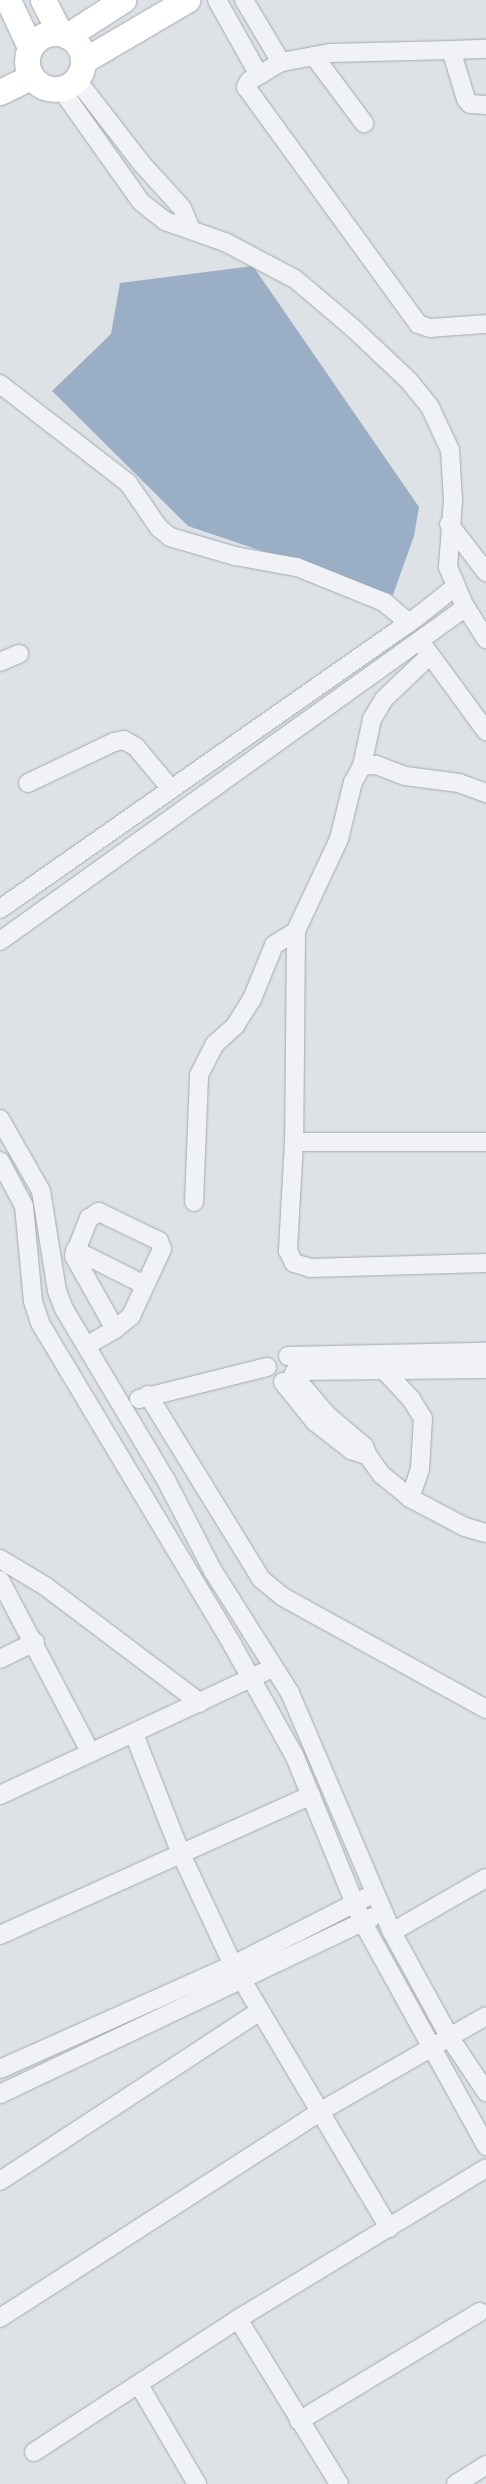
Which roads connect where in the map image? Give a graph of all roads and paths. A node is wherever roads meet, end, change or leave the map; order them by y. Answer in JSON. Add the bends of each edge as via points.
{"nodes":[{"id":1,"x":8,"y":0,"type":"edge"},
{"id":2,"x":44,"y":0,"type":"edge"},
{"id":3,"x":122,"y":0,"type":"edge"},
{"id":4,"x":187,"y":0,"type":"edge"},
{"id":5,"x":217,"y":0,"type":"edge"},
{"id":6,"x":244,"y":0,"type":"edge"},
{"id":7,"x":64,"y":35,"type":"junction"},
{"id":8,"x":30,"y":47,"type":"junction"},
{"id":9,"x":486,"y":48,"type":"edge"},
{"id":10,"x":451,"y":50,"type":"junction"},
{"id":11,"x":314,"y":56,"type":"junction"},
{"id":12,"x":281,"y":62,"type":"junction"},
{"id":13,"x":259,"y":75,"type":"junction"},
{"id":14,"x":31,"y":76,"type":"junction"},
{"id":15,"x":74,"y":77,"type":"junction"},
{"id":16,"x":0,"y":92,"type":"edge"},
{"id":17,"x":486,"y":105,"type":"edge"},
{"id":18,"x":364,"y":123,"type":"dead end"},
{"id":19,"x":191,"y":229,"type":"junction"},
{"id":20,"x":486,"y":324,"type":"edge"},
{"id":21,"x":1,"y":390,"type":"edge"},
{"id":22,"x":449,"y":524,"type":"junction"},
{"id":23,"x":486,"y":572,"type":"edge"},
{"id":24,"x":456,"y":587,"type":"junction"},
{"id":25,"x":466,"y":607,"type":"junction"},
{"id":26,"x":409,"y":623,"type":"junction"},
{"id":27,"x":420,"y":638,"type":"junction"},
{"id":28,"x":486,"y":639,"type":"edge"},
{"id":29,"x":19,"y":654,"type":"dead end"},
{"id":30,"x":429,"y":656,"type":"junction"},
{"id":31,"x":0,"y":662,"type":"edge"},
{"id":32,"x":486,"y":731,"type":"edge"},
{"id":33,"x":362,"y":766,"type":"junction"},
{"id":34,"x":28,"y":784,"type":"dead end"},
{"id":35,"x":171,"y":789,"type":"junction"},
{"id":36,"x":486,"y":793,"type":"edge"},
{"id":37,"x":0,"y":909,"type":"edge"},
{"id":38,"x":296,"y":931,"type":"junction"},
{"id":39,"x":0,"y":941,"type":"edge"},
{"id":40,"x":0,"y":1119,"type":"edge"},
{"id":41,"x":294,"y":1142,"type":"junction"},
{"id":42,"x":486,"y":1142,"type":"edge"},
{"id":43,"x":0,"y":1161,"type":"edge"},
{"id":44,"x":41,"y":1191,"type":"junction"},
{"id":45,"x":194,"y":1202,"type":"dead end"},
{"id":46,"x":24,"y":1206,"type":"junction"},
{"id":47,"x":75,"y":1250,"type":"junction"},
{"id":48,"x":486,"y":1264,"type":"edge"},
{"id":49,"x":145,"y":1285,"type":"junction"},
{"id":50,"x":115,"y":1330,"type":"junction"},
{"id":51,"x":86,"y":1346,"type":"junction"},
{"id":52,"x":486,"y":1352,"type":"edge"},
{"id":53,"x":486,"y":1368,"type":"edge"},
{"id":54,"x":384,"y":1370,"type":"junction"},
{"id":55,"x":290,"y":1371,"type":"junction"},
{"id":56,"x":410,"y":1498,"type":"junction"},
{"id":57,"x":486,"y":1533,"type":"edge"},
{"id":58,"x":0,"y":1559,"type":"edge"},
{"id":59,"x":0,"y":1580,"type":"edge"},
{"id":60,"x":35,"y":1642,"type":"junction"},
{"id":61,"x":0,"y":1659,"type":"edge"},
{"id":62,"x":274,"y":1667,"type":"junction"},
{"id":63,"x":252,"y":1679,"type":"junction"},
{"id":64,"x":200,"y":1703,"type":"junction"},
{"id":65,"x":486,"y":1709,"type":"edge"},
{"id":66,"x":134,"y":1734,"type":"junction"},
{"id":67,"x":91,"y":1753,"type":"junction"},
{"id":68,"x":0,"y":1795,"type":"edge"},
{"id":69,"x":311,"y":1795,"type":"junction"},
{"id":70,"x":181,"y":1854,"type":"junction"},
{"id":71,"x":486,"y":1878,"type":"edge"},
{"id":72,"x":374,"y":1894,"type":"junction"},
{"id":73,"x":354,"y":1903,"type":"junction"},
{"id":74,"x":383,"y":1912,"type":"junction"},
{"id":75,"x":362,"y":1921,"type":"junction"},
{"id":76,"x":392,"y":1932,"type":"junction"},
{"id":77,"x":0,"y":1935,"type":"edge"},
{"id":78,"x":233,"y":1965,"type":"junction"},
{"id":79,"x":243,"y":1980,"type":"junction"},
{"id":80,"x":258,"y":2012,"type":"junction"},
{"id":81,"x":486,"y":2016,"type":"edge"},
{"id":82,"x":450,"y":2038,"type":"junction"},
{"id":83,"x":431,"y":2049,"type":"junction"},
{"id":84,"x":0,"y":2069,"type":"edge"},
{"id":85,"x":486,"y":2092,"type":"edge"},
{"id":86,"x":0,"y":2094,"type":"edge"},
{"id":87,"x":321,"y":2111,"type":"junction"},
{"id":88,"x":486,"y":2146,"type":"edge"},
{"id":89,"x":486,"y":2168,"type":"edge"},
{"id":90,"x":0,"y":2181,"type":"edge"},
{"id":91,"x":389,"y":2228,"type":"junction"},
{"id":92,"x":480,"y":2312,"type":"dead end"},
{"id":93,"x":0,"y":2318,"type":"edge"},
{"id":94,"x":238,"y":2319,"type":"junction"},
{"id":95,"x":138,"y":2385,"type":"junction"},
{"id":96,"x":299,"y":2422,"type":"junction"},
{"id":97,"x":34,"y":2452,"type":"dead end"},
{"id":98,"x":486,"y":2465,"type":"edge"},
{"id":99,"x":197,"y":2484,"type":"edge"},
{"id":100,"x":339,"y":2484,"type":"edge"},
{"id":101,"x":456,"y":2484,"type":"edge"}],
"edges":[{"from":1,"to":8,"type":"street"},
{"from":2,"to":7,"type":"street"},
{"from":3,"to":7,"type":"street"},
{"from":4,"to":15,"type":"street"},
{"from":5,"to":13,"type":"street"},
{"from":6,"to":12,"type":"street"},
{"from":7,"to":8,"type":"street","via":[[40,37]]},
{"from":7,"to":15,"type":"street","via":[[79,46]]},
{"from":8,"to":14,"type":"street","via":[[26,60]]},
{"from":9,"to":10,"type":"street"},
{"from":10,"to":11,"type":"street"},
{"from":10,"to":17,"type":"street","via":[[466,99],[470,104]]},
{"from":11,"to":12,"type":"street"},
{"from":11,"to":18,"type":"street"},
{"from":12,"to":13,"type":"street"},
{"from":13,"to":20,"type":"street","via":[[246,84],[248,93],[418,324],[430,328]]},
{"from":14,"to":15,"type":"street","via":[[43,87]]},
{"from":14,"to":16,"type":"street"},
{"from":15,"to":19,"type":"street","via":[[142,164],[182,208]]},
{"from":15,"to":19,"type":"street","via":[[141,202],[165,221]]},
{"from":19,"to":22,"type":"street","via":[[237,248],[296,279],[408,381],[430,407],[450,450],[453,500]]},
{"from":21,"to":26,"type":"street","via":[[128,483],[159,528],[170,537],[235,556],[296,567],[384,602]]},
{"from":22,"to":23,"type":"street"},
{"from":22,"to":24,"type":"street","via":[[448,567]]},
{"from":24,"to":25,"type":"street"},
{"from":24,"to":26,"type":"street"},
{"from":25,"to":27,"type":"street"},
{"from":25,"to":28,"type":"street"},
{"from":26,"to":35,"type":"street"},
{"from":27,"to":30,"type":"street"},
{"from":27,"to":39,"type":"street"},
{"from":29,"to":31,"type":"street"},
{"from":30,"to":32,"type":"street"},
{"from":30,"to":33,"type":"street","via":[[384,699],[372,718]]},
{"from":33,"to":36,"type":"street","via":[[376,765],[405,776],[459,783]]},
{"from":33,"to":38,"type":"street","via":[[353,782],[339,839]]},
{"from":34,"to":35,"type":"street","via":[[124,740],[136,747]]},
{"from":35,"to":37,"type":"street"},
{"from":38,"to":41,"type":"street"},
{"from":38,"to":45,"type":"street","via":[[274,946],[252,999],[235,1026],[216,1044],[200,1075]]},
{"from":40,"to":44,"type":"street"},
{"from":41,"to":42,"type":"street"},
{"from":41,"to":48,"type":"street","via":[[288,1251],[294,1263],[310,1268]]},
{"from":43,"to":46,"type":"street"},
{"from":44,"to":46,"type":"street"},
{"from":44,"to":51,"type":"street","via":[[57,1291]]},
{"from":46,"to":63,"type":"street","via":[[33,1301],[40,1323]]},
{"from":47,"to":49,"type":"street"},
{"from":47,"to":49,"type":"street","via":[[90,1218],[99,1212],[159,1241],[162,1249]]},
{"from":47,"to":50,"type":"street","via":[[74,1256]]},
{"from":49,"to":50,"type":"street","via":[[131,1316]]},
{"from":50,"to":51,"type":"street"},
{"from":51,"to":62,"type":"street","via":[[167,1482],[213,1570]]},
{"from":52,"to":55,"type":"street"},
{"from":53,"to":54,"type":"street"},
{"from":54,"to":55,"type":"street"},
{"from":54,"to":56,"type":"street","via":[[411,1399],[423,1418],[420,1469]]},
{"from":55,"to":56,"type":"street","via":[[316,1422],[350,1450],[368,1456],[382,1475]]},
{"from":55,"to":65,"type":"street","via":[[274,1356],[267,1367],[143,1397],[261,1579],[283,1597]]},
{"from":56,"to":57,"type":"street","via":[[465,1527]]},
{"from":58,"to":64,"type":"street","via":[[45,1586]]},
{"from":59,"to":60,"type":"street"},
{"from":60,"to":61,"type":"street"},
{"from":60,"to":67,"type":"street"},
{"from":62,"to":63,"type":"street"},
{"from":62,"to":72,"type":"street","via":[[290,1694]]},
{"from":63,"to":64,"type":"street"},
{"from":63,"to":69,"type":"street","via":[[295,1757]]},
{"from":64,"to":66,"type":"street"},
{"from":66,"to":67,"type":"street"},
{"from":66,"to":70,"type":"street"},
{"from":67,"to":68,"type":"street"},
{"from":69,"to":70,"type":"street"},
{"from":69,"to":73,"type":"street"},
{"from":70,"to":77,"type":"street"},
{"from":70,"to":78,"type":"street"},
{"from":71,"to":76,"type":"street"},
{"from":72,"to":73,"type":"street"},
{"from":72,"to":74,"type":"street"},
{"from":73,"to":75,"type":"street"},
{"from":73,"to":78,"type":"street"},
{"from":74,"to":75,"type":"street"},
{"from":74,"to":76,"type":"street"},
{"from":75,"to":79,"type":"street"},
{"from":75,"to":83,"type":"street"},
{"from":76,"to":82,"type":"street"},
{"from":78,"to":79,"type":"street"},
{"from":78,"to":84,"type":"street"},
{"from":79,"to":80,"type":"street"},
{"from":79,"to":86,"type":"street"},
{"from":80,"to":87,"type":"street"},
{"from":80,"to":90,"type":"street"},
{"from":81,"to":82,"type":"street"},
{"from":82,"to":83,"type":"street"},
{"from":82,"to":85,"type":"street"},
{"from":83,"to":87,"type":"street"},
{"from":83,"to":88,"type":"street"},
{"from":87,"to":91,"type":"street"},
{"from":87,"to":93,"type":"street"},
{"from":89,"to":91,"type":"street"},
{"from":91,"to":94,"type":"street"},
{"from":92,"to":96,"type":"street"},
{"from":94,"to":95,"type":"street"},
{"from":94,"to":96,"type":"street"},
{"from":95,"to":97,"type":"street"},
{"from":95,"to":99,"type":"street"},
{"from":96,"to":100,"type":"street"},
{"from":98,"to":101,"type":"street"}]}
